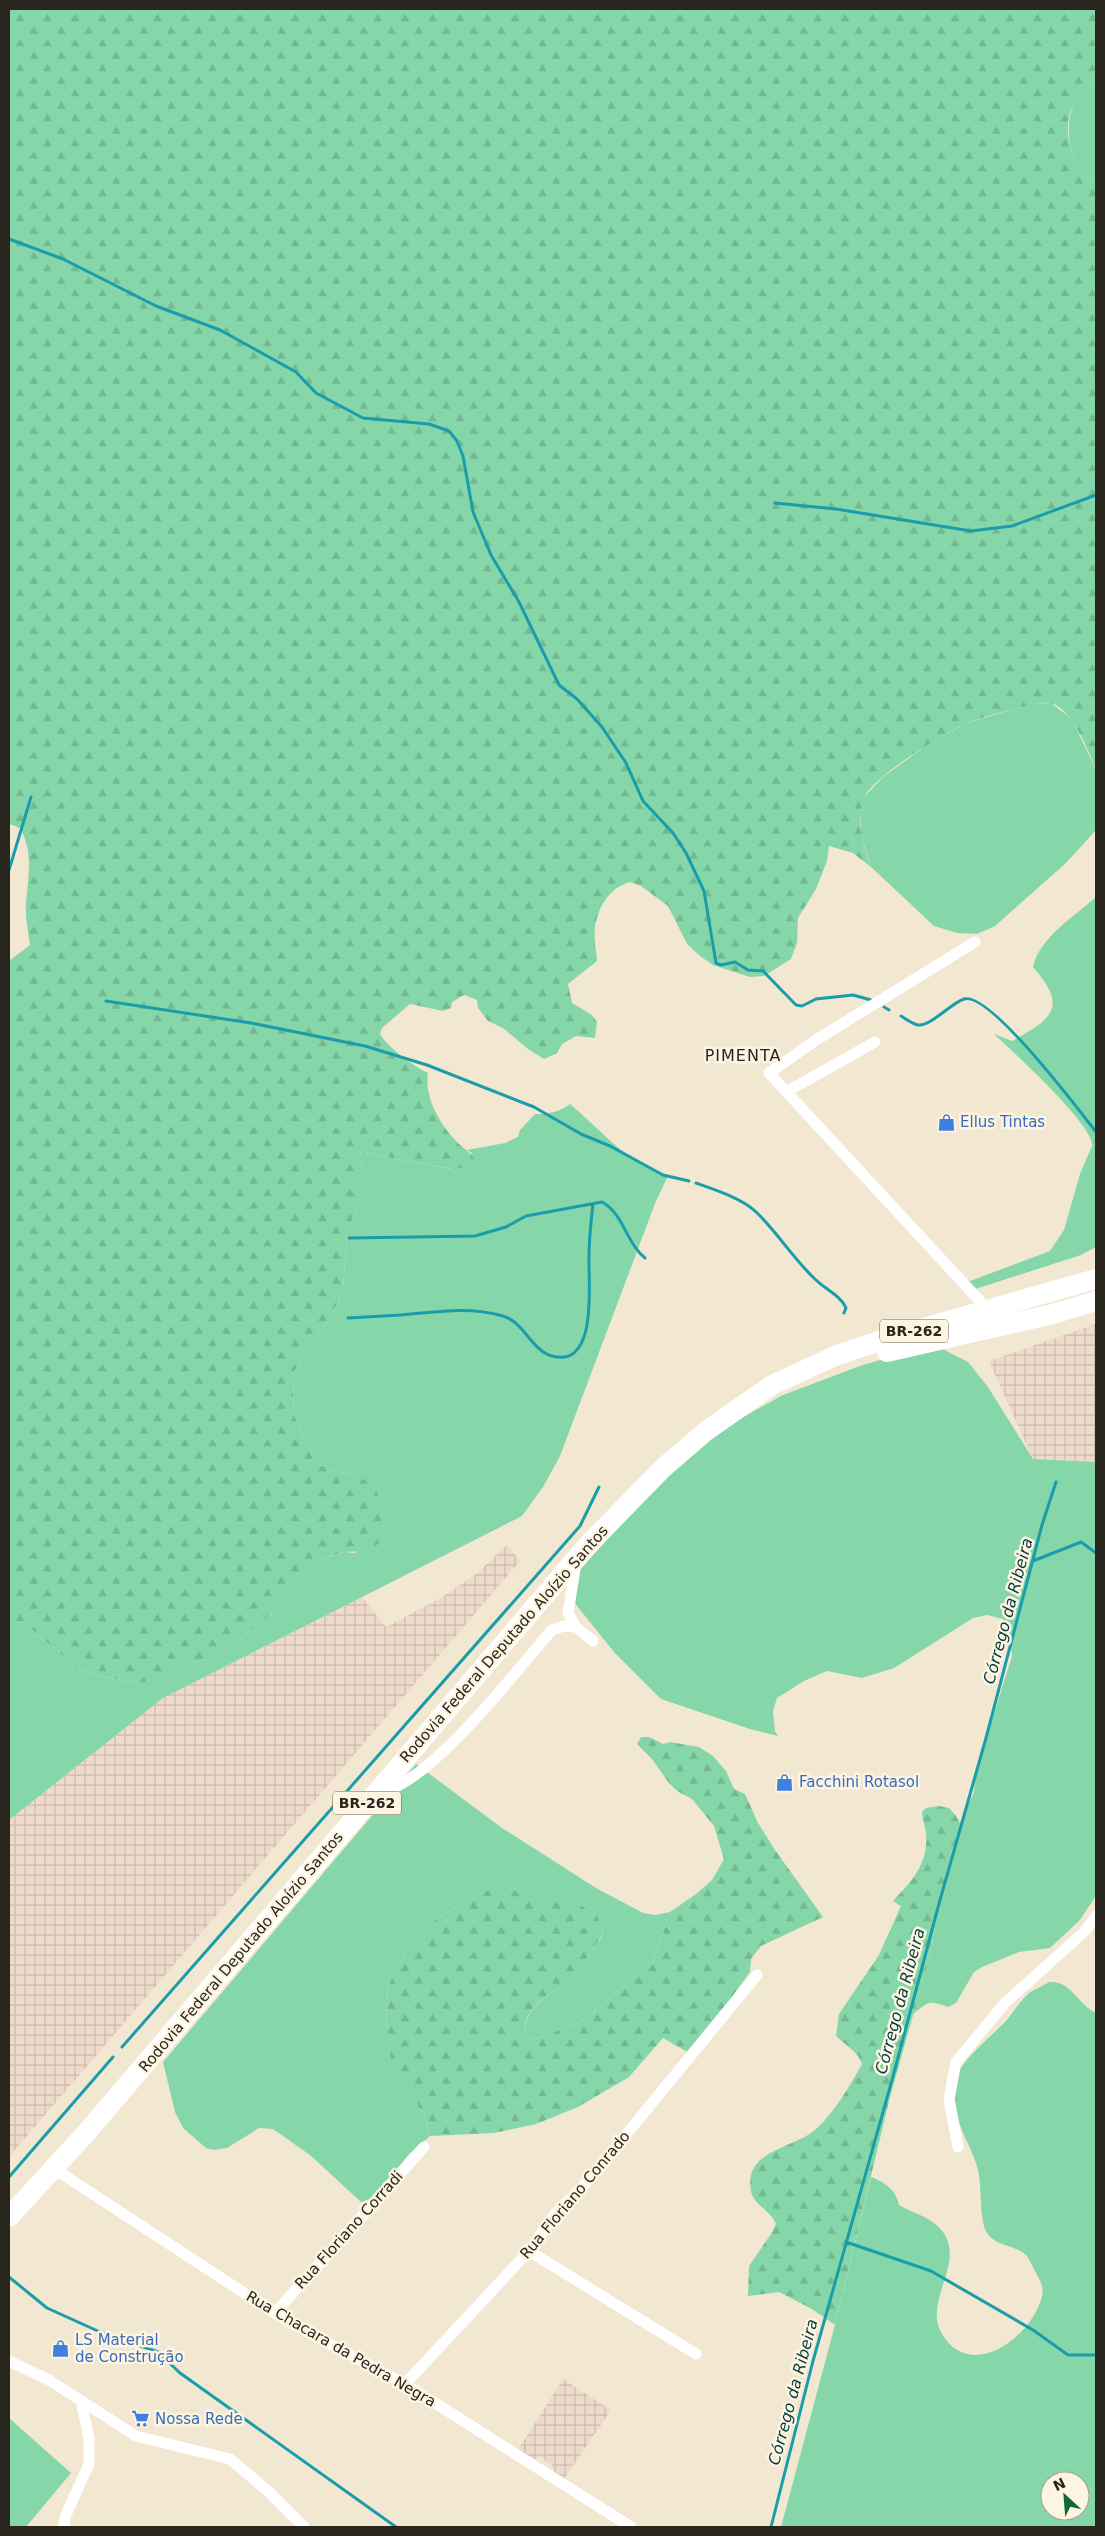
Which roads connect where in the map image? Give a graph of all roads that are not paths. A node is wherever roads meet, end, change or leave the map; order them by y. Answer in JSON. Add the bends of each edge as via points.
{"nodes":[{"id":1,"x":975,"y":942,"type":"dead end"},
{"id":2,"x":875,"y":1042,"type":"dead end"},
{"id":3,"x":786,"y":1092,"type":"junction"},
{"id":4,"x":1096,"y":1265,"type":"edge"},
{"id":5,"x":1096,"y":1279,"type":"edge"},
{"id":6,"x":1096,"y":1289,"type":"edge"},
{"id":7,"x":980,"y":1301,"type":"junction"},
{"id":8,"x":1096,"y":1301,"type":"edge"},
{"id":9,"x":820,"y":1370,"type":"junction"},
{"id":10,"x":779,"y":1381,"type":"junction"},
{"id":11,"x":741,"y":1406,"type":"junction"},
{"id":12,"x":578,"y":1556,"type":"junction"},
{"id":13,"x":576,"y":1627,"type":"junction"},
{"id":14,"x":593,"y":1641,"type":"dead end"},
{"id":15,"x":374,"y":1795,"type":"junction"},
{"id":16,"x":1096,"y":1916,"type":"edge"},
{"id":17,"x":757,"y":1975,"type":"dead end"},
{"id":18,"x":424,"y":2147,"type":"dead end"},
{"id":19,"x":958,"y":2147,"type":"dead end"},
{"id":20,"x":53,"y":2168,"type":"junction"},
{"id":21,"x":9,"y":2217,"type":"edge"},
{"id":22,"x":529,"y":2251,"type":"junction"},
{"id":23,"x":275,"y":2313,"type":"junction"},
{"id":24,"x":696,"y":2354,"type":"dead end"},
{"id":25,"x":9,"y":2361,"type":"edge"},
{"id":26,"x":405,"y":2384,"type":"junction"},
{"id":27,"x":81,"y":2401,"type":"junction"},
{"id":28,"x":64,"y":2527,"type":"edge"},
{"id":29,"x":304,"y":2527,"type":"edge"},
{"id":30,"x":631,"y":2527,"type":"edge"}],
"edges":[{"from":1,"to":3,"type":"street","via":[[816,1040],[769,1073]]},
{"from":2,"to":3,"type":"street"},
{"from":3,"to":7,"type":"street"},
{"from":4,"to":7,"type":"highway","number":"BR-262"},
{"from":5,"to":10,"type":"highway","number":"BR-262","via":[[861,1346]]},
{"from":6,"to":9,"type":"highway","number":"BR-262"},
{"from":7,"to":10,"type":"highway","number":"BR-262","via":[[849,1346]]},
{"from":8,"to":9,"type":"highway","number":"BR-262"},
{"from":9,"to":11,"type":"highway","number":"BR-262"},
{"from":10,"to":11,"type":"highway","number":"BR-262"},
{"from":11,"to":12,"type":"highway","name":"Rodovia Federal Deputado Aloízio Santos","number":"BR-262","via":[[662,1469]]},
{"from":12,"to":13,"type":"street","via":[[568,1613]]},
{"from":12,"to":15,"type":"highway","name":"Rodovia Federal Deputado Aloízio Santos","number":"BR-262"},
{"from":13,"to":14,"type":"street"},
{"from":13,"to":15,"type":"street","via":[[552,1630],[449,1747],[409,1778]]},
{"from":15,"to":20,"type":"highway","name":"Rodovia Federal Deputado Aloízio Santos","number":"BR-262"},
{"from":16,"to":19,"type":"street","via":[[1085,1931],[1005,2003],[956,2062],[949,2099]]},
{"from":17,"to":22,"type":"street","name":"Rua Floriano Conrado","via":[[588,2181],[554,2214]]},
{"from":18,"to":23,"type":"street","name":"Rua Floriano Corradi"},
{"from":20,"to":21,"type":"highway","name":"Rodovia Federal Deputado Aloízio Santos","number":"BR-262"},
{"from":20,"to":23,"type":"street","name":"Rua Chacara da Pedra Negra"},
{"from":22,"to":24,"type":"street"},
{"from":22,"to":26,"type":"street","name":"Rua Floriano Conrado"},
{"from":23,"to":26,"type":"street","name":"Rua Chacara da Pedra Negra"},
{"from":25,"to":27,"type":"street","via":[[49,2380]]},
{"from":26,"to":30,"type":"street","name":"Rua Chacara da Pedra Negra"},
{"from":27,"to":28,"type":"street","via":[[89,2438],[89,2464]]},
{"from":27,"to":29,"type":"street","via":[[136,2436],[230,2459]]}]}
